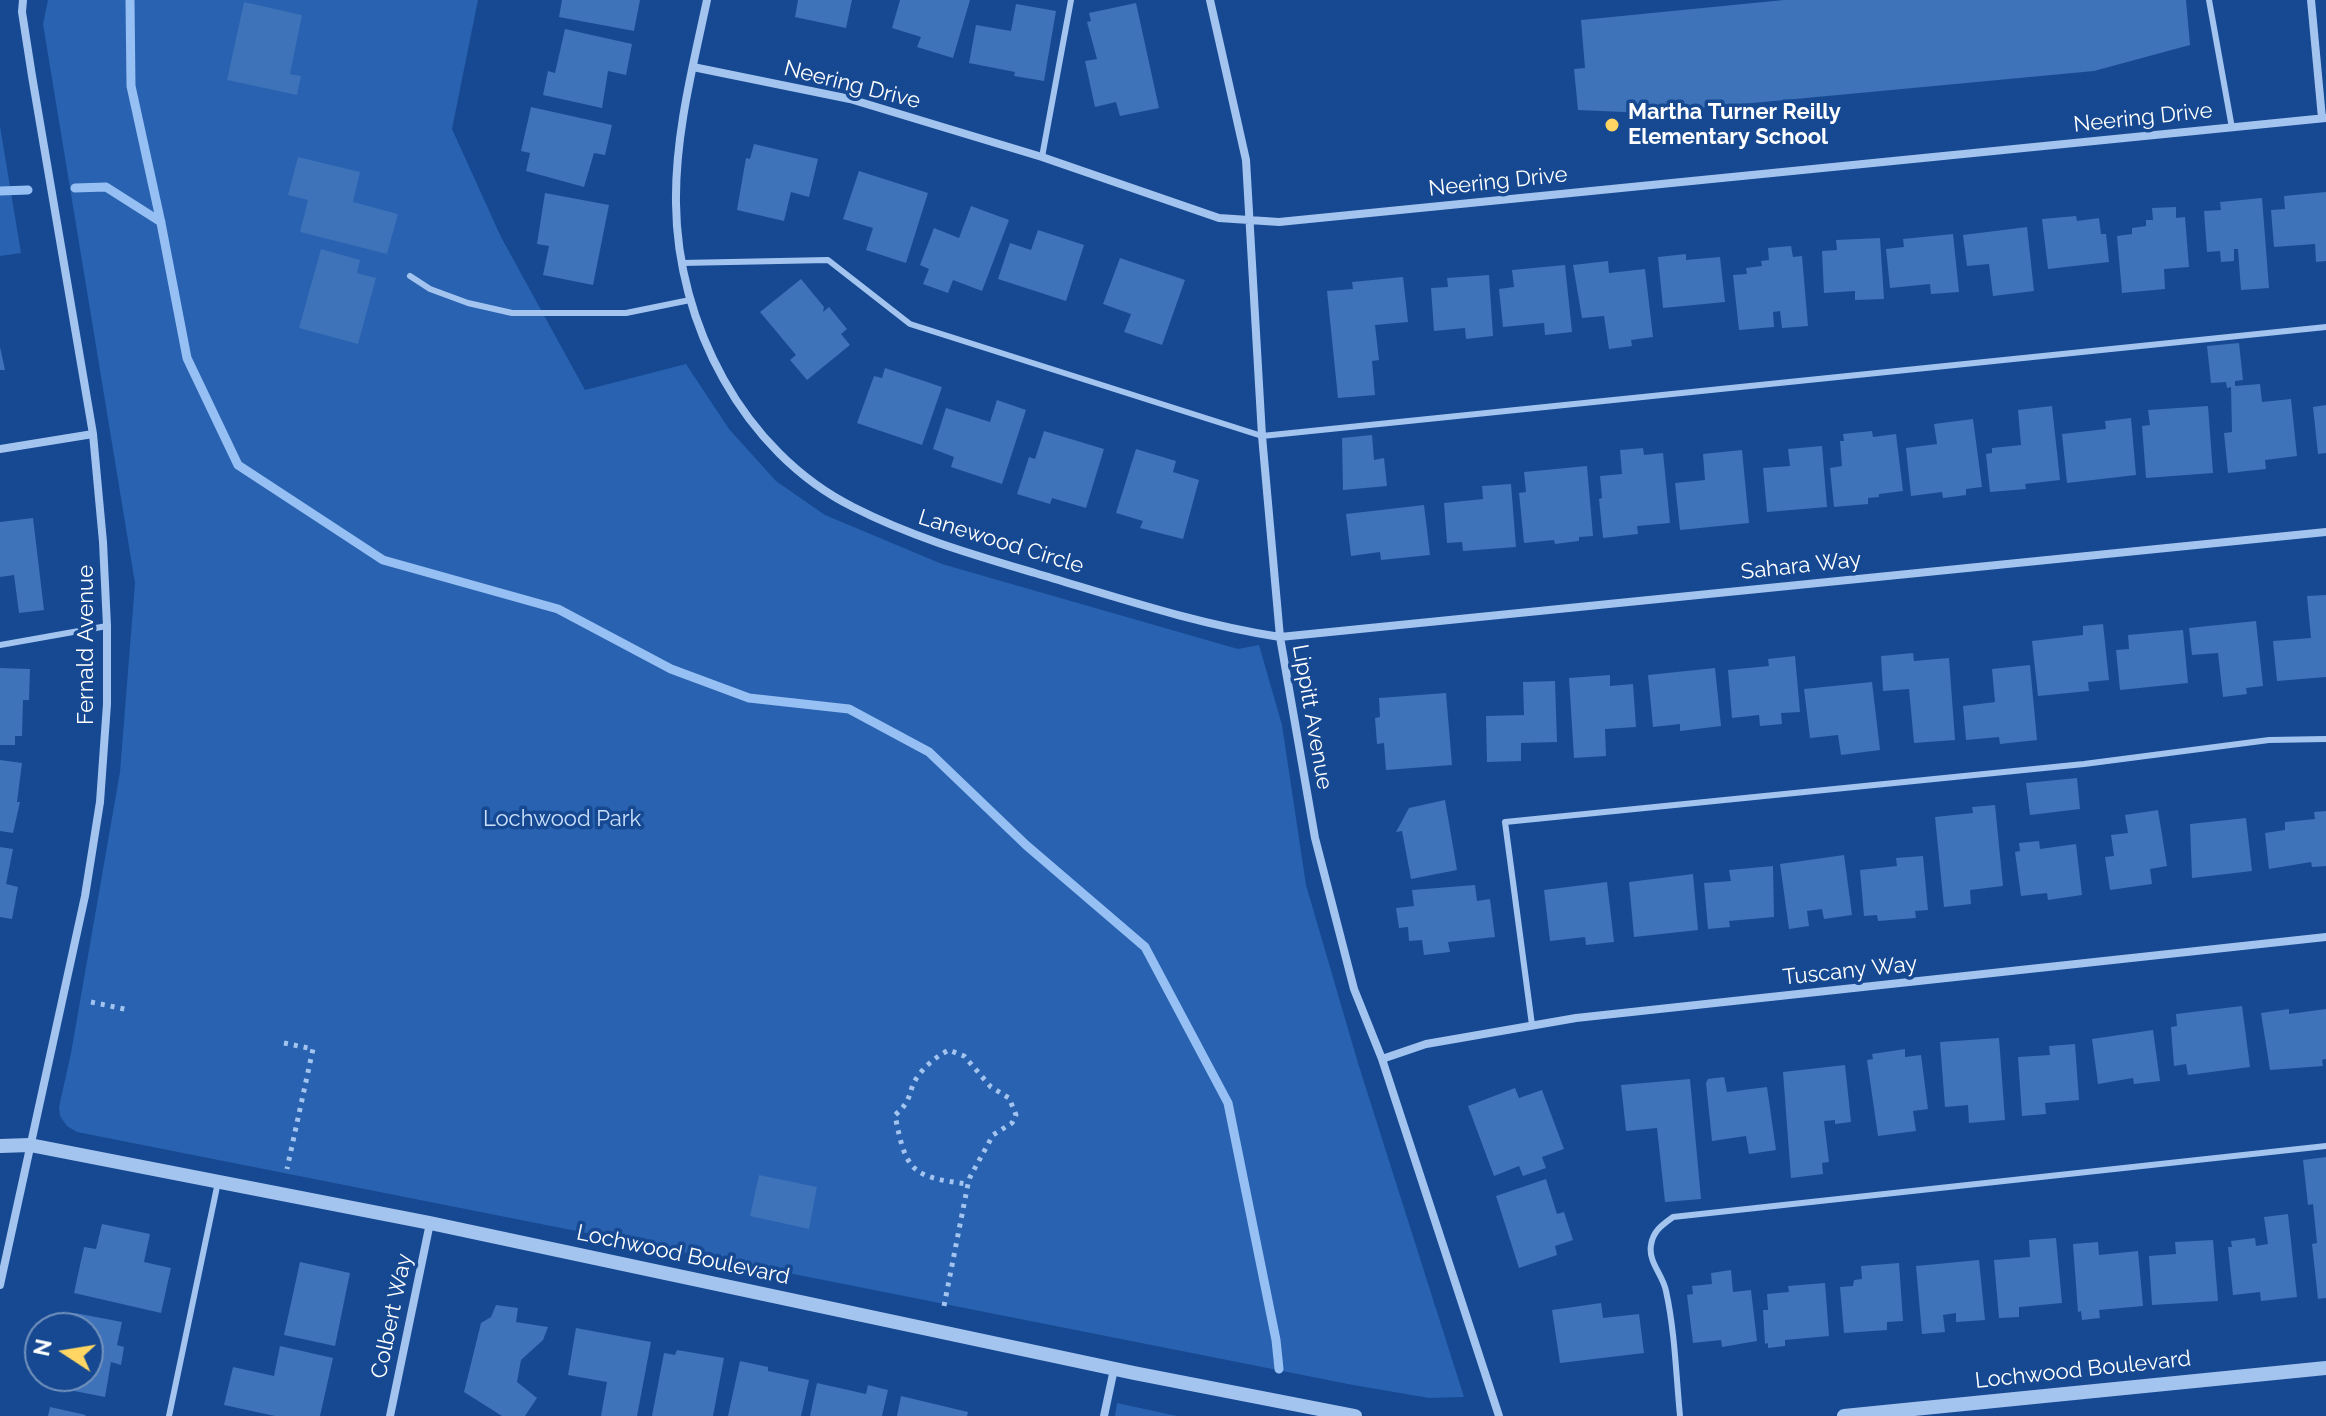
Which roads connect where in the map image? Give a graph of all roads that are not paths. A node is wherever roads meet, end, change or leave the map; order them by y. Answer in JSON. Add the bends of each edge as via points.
{"nodes":[{"id":1,"x":23,"y":0,"type":"edge"},
{"id":2,"x":707,"y":0,"type":"edge"},
{"id":3,"x":1071,"y":0,"type":"edge"},
{"id":4,"x":1210,"y":0,"type":"edge"},
{"id":5,"x":2209,"y":0,"type":"edge"},
{"id":6,"x":2311,"y":0,"type":"edge"},
{"id":7,"x":693,"y":67,"type":"junction"},
{"id":8,"x":2324,"y":118,"type":"edge"},
{"id":9,"x":2232,"y":128,"type":"junction"},
{"id":10,"x":1042,"y":157,"type":"junction"},
{"id":11,"x":1250,"y":221,"type":"junction"},
{"id":12,"x":681,"y":263,"type":"junction"},
{"id":13,"x":410,"y":276,"type":"dead end"},
{"id":14,"x":690,"y":300,"type":"junction"},
{"id":15,"x":2326,"y":327,"type":"edge"},
{"id":16,"x":93,"y":434,"type":"junction"},
{"id":17,"x":1262,"y":436,"type":"junction"},
{"id":18,"x":0,"y":449,"type":"edge"},
{"id":19,"x":2326,"y":532,"type":"edge"},
{"id":20,"x":107,"y":626,"type":"junction"},
{"id":21,"x":1280,"y":637,"type":"junction"},
{"id":22,"x":0,"y":645,"type":"edge"},
{"id":23,"x":2326,"y":739,"type":"edge"},
{"id":24,"x":2326,"y":937,"type":"edge"},
{"id":25,"x":1532,"y":1025,"type":"junction"},
{"id":26,"x":1382,"y":1059,"type":"junction"},
{"id":27,"x":30,"y":1145,"type":"junction"},
{"id":28,"x":0,"y":1146,"type":"edge"},
{"id":29,"x":2326,"y":1146,"type":"edge"},
{"id":30,"x":218,"y":1182,"type":"junction"},
{"id":31,"x":430,"y":1223,"type":"junction"},
{"id":32,"x":0,"y":1285,"type":"edge"},
{"id":33,"x":2326,"y":1368,"type":"edge"},
{"id":34,"x":1114,"y":1369,"type":"junction"},
{"id":35,"x":169,"y":1416,"type":"edge"},
{"id":36,"x":390,"y":1416,"type":"edge"},
{"id":37,"x":1104,"y":1416,"type":"edge"},
{"id":38,"x":1355,"y":1416,"type":"edge"},
{"id":39,"x":1499,"y":1416,"type":"edge"},
{"id":40,"x":1680,"y":1416,"type":"edge"},
{"id":41,"x":1844,"y":1416,"type":"edge"}],
"edges":[{"from":1,"to":16,"type":"street","name":"Fernald Avenue"},
{"from":2,"to":7,"type":"street","name":"Lanewood Circle"},
{"from":3,"to":10,"type":"lane"},
{"from":4,"to":11,"type":"street","name":"Lippitt Avenue","via":[[1246,160]]},
{"from":5,"to":9,"type":"lane"},
{"from":6,"to":8,"type":"street"},
{"from":7,"to":10,"type":"street","name":"Neering Drive","via":[[850,99]]},
{"from":7,"to":12,"type":"street","name":"Lanewood Circle","via":[[676,202]]},
{"from":8,"to":9,"type":"street","name":"Neering Drive"},
{"from":9,"to":11,"type":"street","name":"Neering Drive"},
{"from":10,"to":11,"type":"street","name":"Neering Drive","via":[[1219,218]]},
{"from":11,"to":17,"type":"street","name":"Lippitt Avenue"},
{"from":12,"to":14,"type":"street","name":"Lanewood Circle"},
{"from":12,"to":17,"type":"lane","via":[[828,260],[910,324]]},
{"from":13,"to":14,"type":"lane","via":[[468,303],[512,313],[626,313]]},
{"from":14,"to":21,"type":"street","name":"Lanewood Circle","via":[[709,353],[744,413],[802,475],[850,506],[927,541],[1191,619]]},
{"from":15,"to":17,"type":"lane"},
{"from":16,"to":18,"type":"street"},
{"from":16,"to":20,"type":"street","name":"Fernald Avenue"},
{"from":17,"to":21,"type":"street","name":"Lippitt Avenue"},
{"from":19,"to":21,"type":"street","name":"Sahara Way"},
{"from":20,"to":22,"type":"lane"},
{"from":20,"to":27,"type":"street","name":"Fernald Avenue","via":[[98,815]]},
{"from":21,"to":26,"type":"street","name":"Lippitt Avenue","via":[[1315,838],[1354,989]]},
{"from":23,"to":25,"type":"lane","via":[[2269,740],[2084,764],[1505,822]]},
{"from":24,"to":25,"type":"street","name":"Tuscany Way"},
{"from":25,"to":26,"type":"street","name":"Tuscany Way","via":[[1426,1044]]},
{"from":26,"to":39,"type":"street","name":"Lippitt Avenue"},
{"from":27,"to":28,"type":"street","name":"Lochwood Boulevard"},
{"from":27,"to":30,"type":"street","name":"Lochwood Boulevard"},
{"from":27,"to":32,"type":"street","name":"Fernald Avenue"},
{"from":29,"to":40,"type":"lane","via":[[1673,1217],[1656,1230],[1650,1247],[1669,1303]]},
{"from":30,"to":31,"type":"street","name":"Lochwood Boulevard"},
{"from":30,"to":35,"type":"lane"},
{"from":31,"to":34,"type":"street","name":"Lochwood Boulevard"},
{"from":31,"to":36,"type":"street","name":"Colbert Way"},
{"from":33,"to":41,"type":"street","name":"Lochwood Boulevard"},
{"from":34,"to":37,"type":"street"},
{"from":34,"to":38,"type":"street","name":"Lochwood Boulevard"}]}
